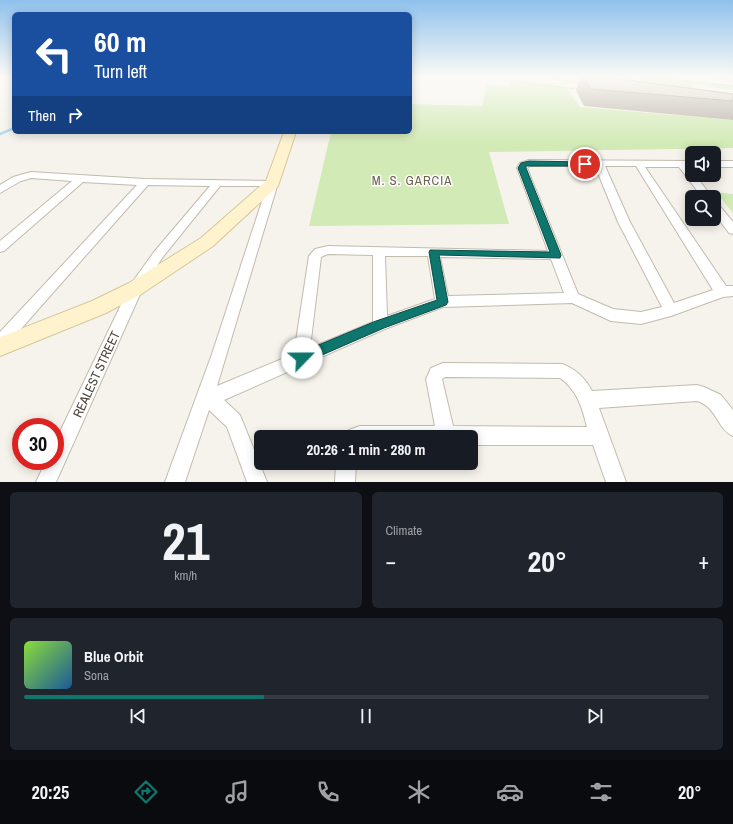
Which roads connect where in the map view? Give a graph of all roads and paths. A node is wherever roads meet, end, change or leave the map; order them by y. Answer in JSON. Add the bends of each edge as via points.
{"nodes":[{"id":1,"x":289,"y":134,"type":"edge"},
{"id":2,"x":599,"y":164,"type":"junction"},
{"id":3,"x":639,"y":164,"type":"junction"},
{"id":4,"x":685,"y":164,"type":"edge"},
{"id":5,"x":721,"y":165,"type":"edge"},
{"id":6,"x":731,"y":166,"type":"edge"},
{"id":7,"x":81,"y":179,"type":"junction"},
{"id":8,"x":145,"y":182,"type":"junction"},
{"id":9,"x":217,"y":182,"type":"junction"},
{"id":10,"x":272,"y":183,"type":"junction"},
{"id":11,"x":0,"y":190,"type":"edge"},
{"id":12,"x":721,"y":215,"type":"edge"},
{"id":13,"x":733,"y":230,"type":"edge"},
{"id":14,"x":0,"y":248,"type":"edge"},
{"id":15,"x":379,"y":252,"type":"junction"},
{"id":16,"x":433,"y":252,"type":"junction"},
{"id":17,"x":556,"y":255,"type":"junction"},
{"id":18,"x":136,"y":288,"type":"junction"},
{"id":19,"x":728,"y":292,"type":"edge"},
{"id":20,"x":573,"y":298,"type":"junction"},
{"id":21,"x":442,"y":302,"type":"junction"},
{"id":22,"x":671,"y":310,"type":"junction"},
{"id":23,"x":380,"y":325,"type":"junction"},
{"id":24,"x":0,"y":342,"type":"edge"},
{"id":25,"x":0,"y":347,"type":"edge"},
{"id":26,"x":302,"y":358,"type":"junction"},
{"id":27,"x":208,"y":396,"type":"junction"},
{"id":28,"x":589,"y":400,"type":"junction"},
{"id":29,"x":733,"y":427,"type":"edge"},
{"id":30,"x":445,"y":430,"type":"edge"},
{"id":31,"x":478,"y":435,"type":"edge"},
{"id":32,"x":599,"y":436,"type":"junction"},
{"id":33,"x":346,"y":470,"type":"edge"},
{"id":34,"x":46,"y":482,"type":"edge"},
{"id":35,"x":175,"y":482,"type":"edge"},
{"id":36,"x":257,"y":482,"type":"edge"},
{"id":37,"x":345,"y":482,"type":"edge"},
{"id":38,"x":616,"y":482,"type":"edge"}],
"edges":[{"from":1,"to":10,"type":"street"},
{"from":2,"to":3,"type":"street"},
{"from":2,"to":17,"type":"street","via":[[523,165]]},
{"from":2,"to":22,"type":"street","via":[[624,222]]},
{"from":3,"to":4,"type":"street"},
{"from":3,"to":19,"type":"street"},
{"from":5,"to":6,"type":"street"},
{"from":7,"to":8,"type":"street"},
{"from":7,"to":11,"type":"street","via":[[31,175],[24,176]]},
{"from":7,"to":14,"type":"street"},
{"from":8,"to":9,"type":"street"},
{"from":8,"to":24,"type":"street"},
{"from":9,"to":10,"type":"street"},
{"from":9,"to":18,"type":"street","name":"REALEST STREET","via":[[158,255]]},
{"from":10,"to":18,"type":"street","via":[[206,242]]},
{"from":10,"to":27,"type":"street"},
{"from":12,"to":13,"type":"street"},
{"from":15,"to":16,"type":"street"},
{"from":15,"to":23,"type":"street"},
{"from":15,"to":26,"type":"street","via":[[328,250],[315,256]]},
{"from":16,"to":17,"type":"street"},
{"from":16,"to":21,"type":"street"},
{"from":17,"to":20,"type":"street"},
{"from":18,"to":25,"type":"street","via":[[99,307]]},
{"from":18,"to":34,"type":"street","name":"REALEST STREET"},
{"from":19,"to":22,"type":"street"},
{"from":20,"to":21,"type":"street"},
{"from":20,"to":22,"type":"street","via":[[611,315],[641,318]]},
{"from":21,"to":23,"type":"street"},
{"from":23,"to":26,"type":"street"},
{"from":26,"to":27,"type":"street"},
{"from":27,"to":35,"type":"street"},
{"from":27,"to":36,"type":"street","via":[[234,421]]},
{"from":28,"to":29,"type":"street","via":[[697,392],[707,395],[717,403]]},
{"from":28,"to":30,"type":"street","via":[[574,380],[562,371],[443,370],[437,373],[434,379]]},
{"from":28,"to":32,"type":"street"},
{"from":31,"to":32,"type":"street"},
{"from":32,"to":38,"type":"street"},
{"from":33,"to":37,"type":"street"}]}
